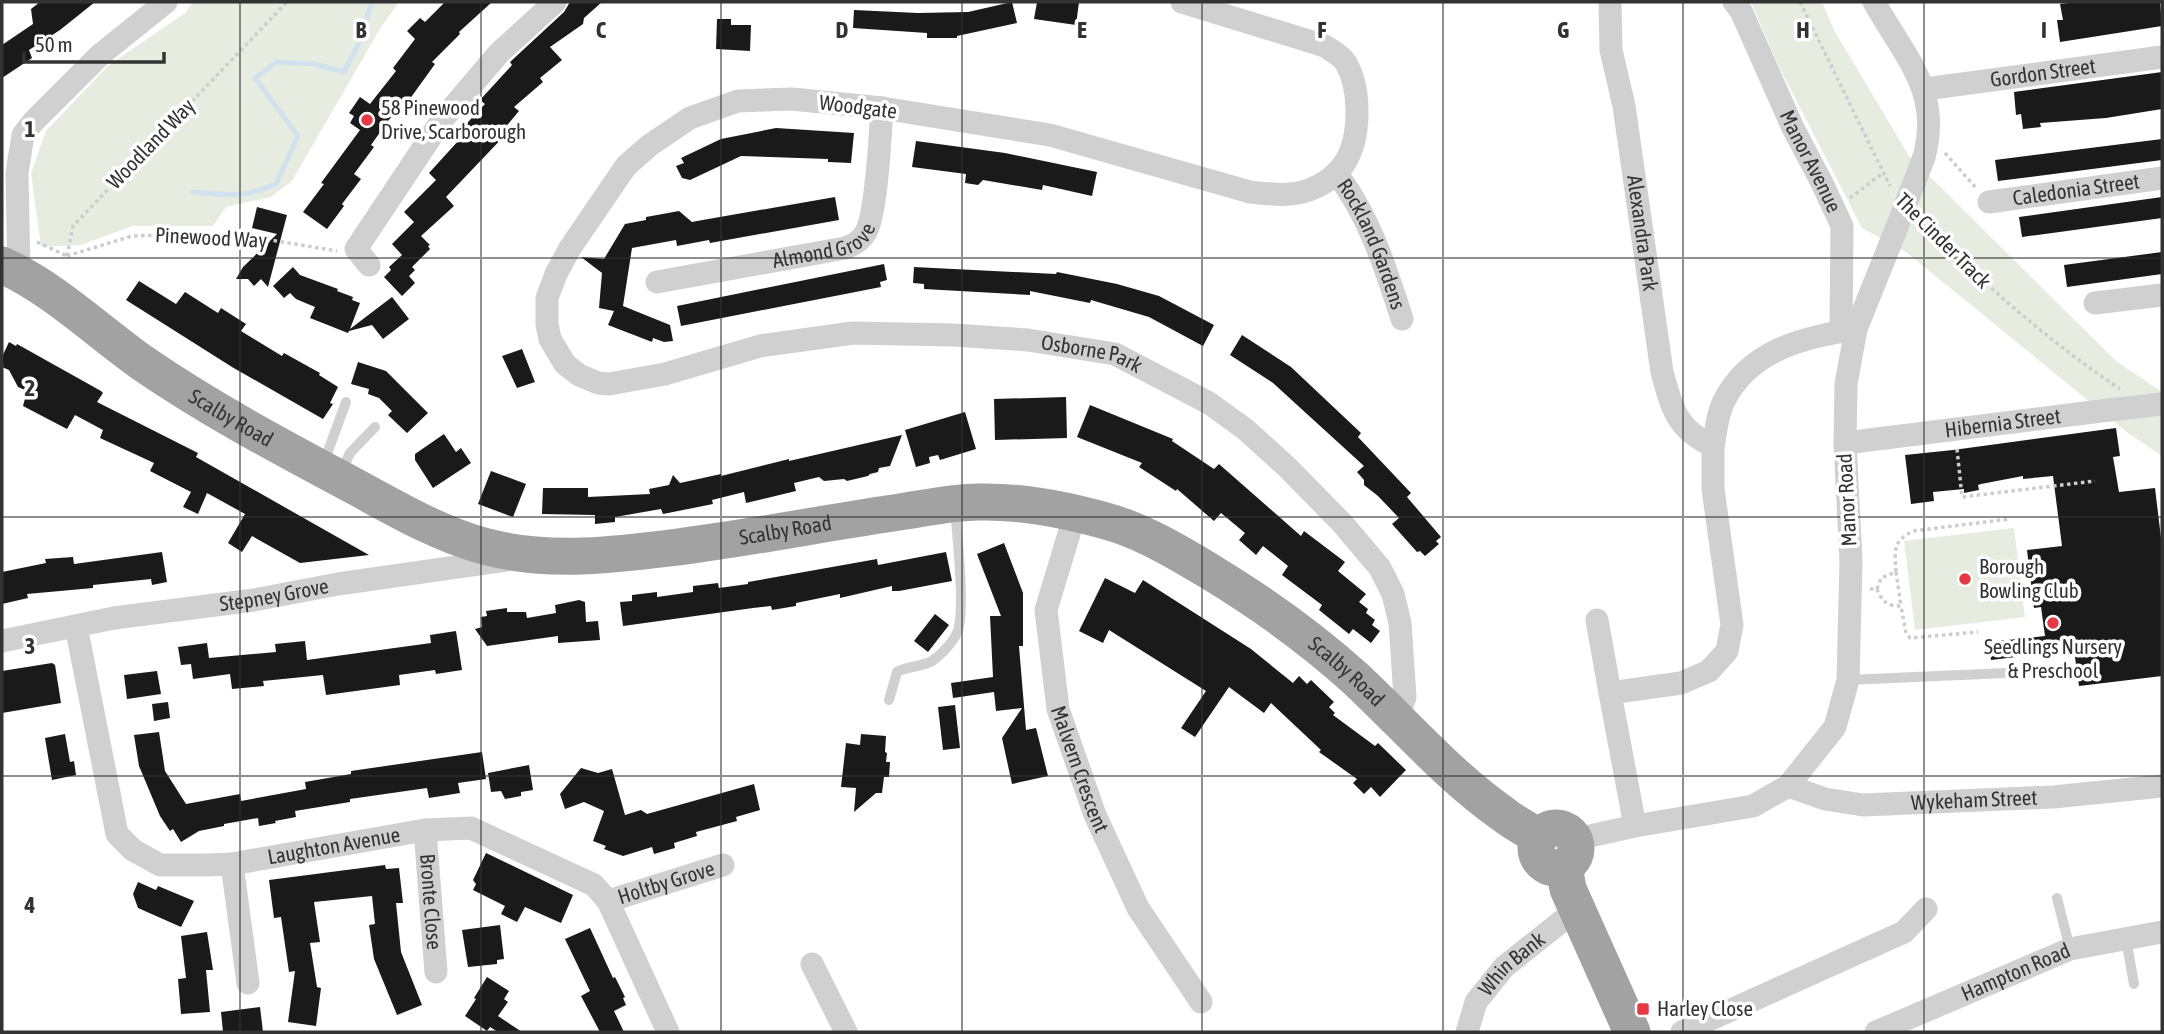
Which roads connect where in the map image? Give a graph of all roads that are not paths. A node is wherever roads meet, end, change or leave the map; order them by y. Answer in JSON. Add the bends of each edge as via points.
{"nodes":[{"id":1,"x":166,"y":2,"type":"edge"},
{"id":2,"x":555,"y":2,"type":"edge"},
{"id":3,"x":1182,"y":2,"type":"edge"},
{"id":4,"x":1610,"y":2,"type":"edge"},
{"id":5,"x":1734,"y":2,"type":"edge"},
{"id":6,"x":1874,"y":2,"type":"edge"},
{"id":7,"x":2162,"y":57,"type":"edge"},
{"id":8,"x":1925,"y":89,"type":"junction"},
{"id":9,"x":882,"y":108,"type":"junction"},
{"id":10,"x":12,"y":140,"type":"edge"},
{"id":11,"x":1336,"y":173,"type":"junction"},
{"id":12,"x":2162,"y":178,"type":"edge"},
{"id":13,"x":1989,"y":202,"type":"road end"},
{"id":14,"x":363,"y":257,"type":"road end"},
{"id":15,"x":10,"y":268,"type":"edge"},
{"id":16,"x":657,"y":282,"type":"dead end"},
{"id":17,"x":2162,"y":295,"type":"edge"},
{"id":18,"x":2095,"y":303,"type":"dead end"},
{"id":19,"x":1402,"y":319,"type":"dead end"},
{"id":20,"x":1848,"y":330,"type":"junction"},
{"id":21,"x":579,"y":375,"type":"joint"},
{"id":22,"x":346,"y":402,"type":"dead end"},
{"id":23,"x":2162,"y":404,"type":"edge"},
{"id":24,"x":375,"y":427,"type":"dead end"},
{"id":25,"x":1845,"y":443,"type":"junction"},
{"id":26,"x":1713,"y":446,"type":"junction"},
{"id":27,"x":330,"y":473,"type":"junction"},
{"id":28,"x":955,"y":503,"type":"junction"},
{"id":29,"x":1075,"y":514,"type":"junction"},
{"id":30,"x":548,"y":556,"type":"junction"},
{"id":31,"x":1597,"y":620,"type":"dead end"},
{"id":32,"x":76,"y":626,"type":"junction"},
{"id":33,"x":2,"y":641,"type":"edge"},
{"id":34,"x":2053,"y":671,"type":"dead end"},
{"id":35,"x":1848,"y":680,"type":"junction"},
{"id":36,"x":1609,"y":693,"type":"junction"},
{"id":37,"x":889,"y":700,"type":"dead end"},
{"id":38,"x":1397,"y":719,"type":"junction"},
{"id":39,"x":1788,"y":786,"type":"junction"},
{"id":40,"x":2162,"y":786,"type":"edge"},
{"id":41,"x":1635,"y":826,"type":"junction"},
{"id":42,"x":425,"y":830,"type":"junction"},
{"id":43,"x":1559,"y":848,"type":"junction"},
{"id":44,"x":232,"y":864,"type":"junction"},
{"id":45,"x":723,"y":865,"type":"dead end"},
{"id":46,"x":2057,"y":898,"type":"dead end"},
{"id":47,"x":608,"y":901,"type":"junction"},
{"id":48,"x":1577,"y":909,"type":"junction"},
{"id":49,"x":1926,"y":909,"type":"dead end"},
{"id":50,"x":2162,"y":932,"type":"edge"},
{"id":51,"x":2126,"y":939,"type":"junction"},
{"id":52,"x":2070,"y":949,"type":"junction"},
{"id":53,"x":812,"y":964,"type":"dead end"},
{"id":54,"x":436,"y":972,"type":"dead end"},
{"id":55,"x":248,"y":983,"type":"dead end"},
{"id":56,"x":2134,"y":984,"type":"dead end"},
{"id":57,"x":1201,"y":1002,"type":"dead end"},
{"id":58,"x":668,"y":1032,"type":"edge"},
{"id":59,"x":846,"y":1032,"type":"edge"},
{"id":60,"x":1467,"y":1032,"type":"edge"},
{"id":61,"x":1632,"y":1032,"type":"edge"},
{"id":62,"x":1682,"y":1032,"type":"edge"},
{"id":63,"x":1876,"y":1032,"type":"edge"}],
"edges":[{"from":1,"to":10,"type":"street","via":[[90,64]]},
{"from":2,"to":14,"type":"street","via":[[499,54],[442,120]]},
{"from":3,"to":11,"type":"street","via":[[1325,46],[1345,61],[1356,123],[1345,163]]},
{"from":4,"to":26,"type":"street","name":"Alexandra Park","via":[[1611,50],[1625,106],[1662,372],[1673,412],[1695,438]]},
{"from":5,"to":20,"type":"street","name":"Manor Avenue","via":[[1842,226]]},
{"from":6,"to":8,"type":"street","name":"Manor Road"},
{"from":7,"to":8,"type":"street","name":"Gordon Street"},
{"from":8,"to":20,"type":"street","name":"Manor Road","bridge":true,"via":[[1927,147],[1895,232]]},
{"from":9,"to":11,"type":"street","name":"Woodgate","via":[[1050,135],[1250,192],[1300,193]]},
{"from":9,"to":16,"type":"street","name":"Almond Grove","via":[[873,201],[868,226],[856,243]]},
{"from":9,"to":21,"type":"street","name":"Woodgate","via":[[792,99],[738,102],[690,118],[626,166],[570,248],[547,299],[550,339],[565,364]]},
{"from":10,"to":15,"type":"street","via":[[19,233]]},
{"from":11,"to":19,"type":"street","name":"Rockland Gardens","via":[[1362,213]]},
{"from":12,"to":13,"type":"street","name":"Caledonia Street"},
{"from":15,"to":27,"type":"highway","name":"Scalby Road","via":[[158,373]]},
{"from":17,"to":18,"type":"street"},
{"from":20,"to":25,"type":"street","name":"Manor Road"},
{"from":20,"to":26,"type":"street","via":[[1813,336],[1775,351],[1743,373],[1722,404]]},
{"from":21,"to":38,"type":"street","name":"Osborne Park","via":[[598,383],[623,383],[761,346],[853,333],[1028,340],[1115,354],[1209,403],[1245,429],[1333,514],[1380,568],[1400,623],[1405,697]]},
{"from":22,"to":27,"type":"lane"},
{"from":23,"to":25,"type":"street","name":"Hibernia Street","bridge":true},
{"from":24,"to":27,"type":"lane"},
{"from":25,"to":35,"type":"street","name":"Manor Road"},
{"from":26,"to":36,"type":"street","via":[[1713,489],[1732,625],[1727,651],[1709,671],[1681,683]]},
{"from":27,"to":30,"type":"highway","name":"Scalby Road","via":[[448,534],[513,553]]},
{"from":28,"to":29,"type":"highway","name":"Scalby Road","via":[[1011,503]]},
{"from":28,"to":30,"type":"highway","name":"Scalby Road","via":[[723,542],[611,556]]},
{"from":28,"to":37,"type":"lane","via":[[960,583],[957,632],[933,660],[897,672]]},
{"from":29,"to":38,"type":"highway","name":"Scalby Road","via":[[1154,538],[1244,592],[1352,675]]},
{"from":29,"to":57,"type":"street","name":"Malvern Crescent","via":[[1046,610],[1058,709],[1095,815],[1138,908]]},
{"from":30,"to":32,"type":"street","name":"Stepney Grove","via":[[482,562]]},
{"from":31,"to":36,"type":"street"},
{"from":32,"to":33,"type":"street","name":"Stepney Grove"},
{"from":32,"to":44,"type":"street","name":"Laughton Avenue","via":[[117,834],[133,850],[160,865]]},
{"from":34,"to":35,"type":"lane"},
{"from":35,"to":39,"type":"street","name":"Manor Road","via":[[1835,727]]},
{"from":36,"to":41,"type":"street"},
{"from":38,"to":43,"type":"highway","name":"Scalby Road","via":[[1502,814]]},
{"from":39,"to":40,"type":"street","name":"Wykeham Street","via":[[1825,799],[1863,805],[2053,797]]},
{"from":39,"to":41,"type":"street","name":"Manor Road","via":[[1754,806]]},
{"from":41,"to":43,"type":"street","name":"Manor Road"},
{"from":42,"to":44,"type":"street","name":"Laughton Avenue"},
{"from":42,"to":47,"type":"street","name":"Laughton Avenue","via":[[471,828],[594,885]]},
{"from":42,"to":54,"type":"street","name":"Bronte Close"},
{"from":43,"to":48,"type":"highway"},
{"from":44,"to":55,"type":"street"},
{"from":45,"to":47,"type":"street","name":"Holtby Grove"},
{"from":46,"to":52,"type":"lane"},
{"from":47,"to":58,"type":"street","name":"Laughton Avenue"},
{"from":48,"to":60,"type":"street","name":"Whin Bank","via":[[1504,967],[1476,1002]]},
{"from":48,"to":61,"type":"highway"},
{"from":49,"to":62,"type":"street","via":[[1905,932]]},
{"from":50,"to":51,"type":"street","name":"Hampton Road"},
{"from":51,"to":52,"type":"street","name":"Hampton Road"},
{"from":51,"to":56,"type":"lane"},
{"from":52,"to":63,"type":"street","name":"Hampton Road"},
{"from":53,"to":59,"type":"street"}]}
